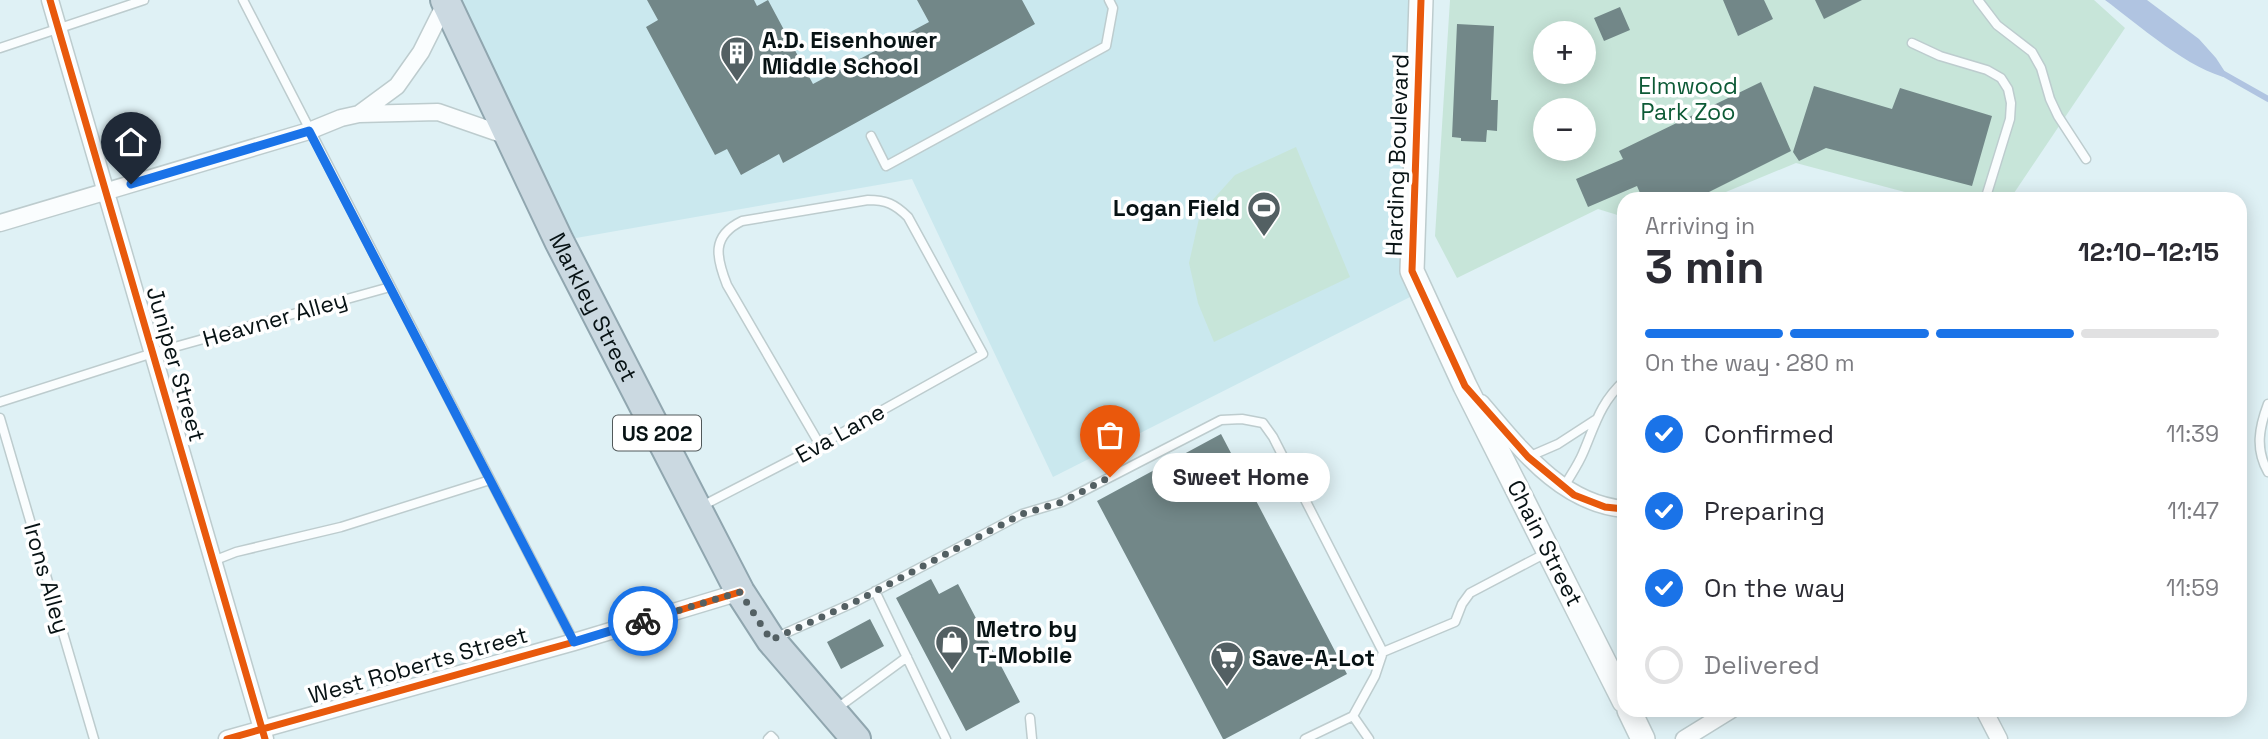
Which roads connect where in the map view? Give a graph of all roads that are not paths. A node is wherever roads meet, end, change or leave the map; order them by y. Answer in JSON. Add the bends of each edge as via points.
{"nodes":[{"id":1,"x":50,"y":0,"type":"edge"},
{"id":2,"x":144,"y":0,"type":"edge"},
{"id":3,"x":243,"y":0,"type":"edge"},
{"id":4,"x":1109,"y":0,"type":"edge"},
{"id":5,"x":1421,"y":0,"type":"edge"},
{"id":6,"x":1978,"y":0,"type":"edge"},
{"id":7,"x":446,"y":1,"type":"edge"},
{"id":8,"x":59,"y":30,"type":"junction"},
{"id":9,"x":1912,"y":43,"type":"dead end"},
{"id":10,"x":0,"y":48,"type":"edge"},
{"id":11,"x":359,"y":114,"type":"junction"},
{"id":12,"x":309,"y":131,"type":"junction"},
{"id":13,"x":871,"y":136,"type":"dead end"},
{"id":14,"x":511,"y":137,"type":"junction"},
{"id":15,"x":2086,"y":159,"type":"dead end"},
{"id":16,"x":106,"y":191,"type":"junction"},
{"id":17,"x":1987,"y":192,"type":"edge"},
{"id":18,"x":0,"y":223,"type":"edge"},
{"id":19,"x":390,"y":287,"type":"junction"},
{"id":20,"x":153,"y":353,"type":"junction"},
{"id":21,"x":1465,"y":386,"type":"junction"},
{"id":22,"x":1617,"y":388,"type":"edge"},
{"id":23,"x":0,"y":402,"type":"edge"},
{"id":24,"x":2268,"y":404,"type":"edge"},
{"id":25,"x":0,"y":418,"type":"edge"},
{"id":26,"x":1595,"y":420,"type":"junction"},
{"id":27,"x":820,"y":445,"type":"junction"},
{"id":28,"x":1528,"y":457,"type":"junction"},
{"id":29,"x":2268,"y":472,"type":"edge"},
{"id":30,"x":490,"y":480,"type":"junction"},
{"id":31,"x":1564,"y":488,"type":"junction"},
{"id":32,"x":1617,"y":508,"type":"edge"},
{"id":33,"x":696,"y":509,"type":"junction"},
{"id":34,"x":1549,"y":552,"type":"junction"},
{"id":35,"x":213,"y":561,"type":"junction"},
{"id":36,"x":875,"y":591,"type":"junction"},
{"id":37,"x":740,"y":592,"type":"junction"},
{"id":38,"x":771,"y":640,"type":"junction"},
{"id":39,"x":574,"y":642,"type":"junction"},
{"id":40,"x":1383,"y":652,"type":"junction"},
{"id":41,"x":907,"y":657,"type":"junction"},
{"id":42,"x":1617,"y":687,"type":"edge"},
{"id":43,"x":832,"y":712,"type":"junction"},
{"id":44,"x":1353,"y":716,"type":"junction"},
{"id":45,"x":1632,"y":717,"type":"edge"},
{"id":46,"x":1720,"y":717,"type":"edge"},
{"id":47,"x":1988,"y":717,"type":"edge"},
{"id":48,"x":1030,"y":718,"type":"dead end"},
{"id":49,"x":264,"y":734,"type":"edge"},
{"id":50,"x":94,"y":739,"type":"edge"},
{"id":51,"x":227,"y":739,"type":"edge"},
{"id":52,"x":856,"y":739,"type":"edge"},
{"id":53,"x":946,"y":739,"type":"edge"},
{"id":54,"x":1032,"y":739,"type":"edge"},
{"id":55,"x":1305,"y":739,"type":"edge"},
{"id":56,"x":1369,"y":739,"type":"edge"},
{"id":57,"x":1643,"y":739,"type":"edge"},
{"id":58,"x":1684,"y":739,"type":"edge"},
{"id":59,"x":1999,"y":739,"type":"edge"}],
"edges":[{"from":1,"to":8,"type":"street","name":"Juniper Street"},
{"from":2,"to":8,"type":"lane"},
{"from":3,"to":12,"type":"lane"},
{"from":4,"to":13,"type":"lane","via":[[1113,8],[1106,46],[886,166]]},
{"from":5,"to":21,"type":"street","name":"Harding Boulevard","via":[[1412,271]]},
{"from":6,"to":15,"type":"lane","via":[[1997,25],[2032,52],[2058,116]]},
{"from":7,"to":11,"type":"street","via":[[421,52],[397,86]]},
{"from":7,"to":14,"type":"highway","name":"Markley Street","number":"US 202"},
{"from":8,"to":10,"type":"lane"},
{"from":8,"to":16,"type":"street","name":"Juniper Street"},
{"from":9,"to":17,"type":"lane","via":[[1987,70],[2008,89],[2010,119]]},
{"from":11,"to":12,"type":"street"},
{"from":11,"to":14,"type":"street","via":[[438,112]]},
{"from":12,"to":16,"type":"street"},
{"from":12,"to":19,"type":"lane"},
{"from":14,"to":33,"type":"highway","name":"Markley Street","number":"US 202"},
{"from":16,"to":18,"type":"street"},
{"from":16,"to":20,"type":"street","name":"Juniper Street"},
{"from":19,"to":20,"type":"lane","name":"Heavner Alley"},
{"from":19,"to":30,"type":"lane"},
{"from":20,"to":23,"type":"lane","name":"Heavner Alley"},
{"from":20,"to":35,"type":"street","name":"Juniper Street"},
{"from":21,"to":28,"type":"street","name":"Harding Boulevard"},
{"from":21,"to":34,"type":"street","name":"Chain Street"},
{"from":22,"to":26,"type":"lane"},
{"from":24,"to":29,"type":"lane","via":[[2258,444]]},
{"from":25,"to":50,"type":"lane","name":"Irons Alley"},
{"from":26,"to":28,"type":"lane"},
{"from":26,"to":31,"type":"lane"},
{"from":27,"to":27,"type":"lane","name":"Eva Lane","via":[[727,285],[718,251],[721,236],[742,221],[885,200],[908,217],[983,354]]},
{"from":27,"to":33,"type":"lane","name":"Eva Lane"},
{"from":28,"to":31,"type":"street","name":"Harding Boulevard"},
{"from":30,"to":35,"type":"lane"},
{"from":30,"to":39,"type":"lane"},
{"from":31,"to":32,"type":"street","name":"Harding Boulevard"},
{"from":33,"to":37,"type":"highway","name":"Markley Street","number":"US 202"},
{"from":34,"to":40,"type":"lane","via":[[1470,593],[1455,622]]},
{"from":34,"to":42,"type":"street","name":"Chain Street"},
{"from":35,"to":49,"type":"street","name":"Juniper Street"},
{"from":36,"to":38,"type":"lane"},
{"from":36,"to":40,"type":"lane","via":[[1022,514],[1062,502],[1221,420],[1242,419],[1263,423],[1273,436]]},
{"from":36,"to":41,"type":"lane"},
{"from":37,"to":38,"type":"highway","name":"Markley Street","number":"US 202"},
{"from":37,"to":39,"type":"street","name":"West Roberts Street"},
{"from":38,"to":43,"type":"highway","name":"Markley Street","number":"US 202"},
{"from":39,"to":49,"type":"street","name":"West Roberts Street"},
{"from":40,"to":44,"type":"lane"},
{"from":41,"to":43,"type":"lane"},
{"from":41,"to":53,"type":"lane"},
{"from":43,"to":52,"type":"highway","name":"Markley Street","number":"US 202"},
{"from":44,"to":55,"type":"lane"},
{"from":44,"to":56,"type":"lane"},
{"from":45,"to":57,"type":"street"},
{"from":46,"to":58,"type":"street"},
{"from":47,"to":59,"type":"street"},
{"from":48,"to":54,"type":"lane"},
{"from":49,"to":51,"type":"street","name":"West Roberts Street"}]}
